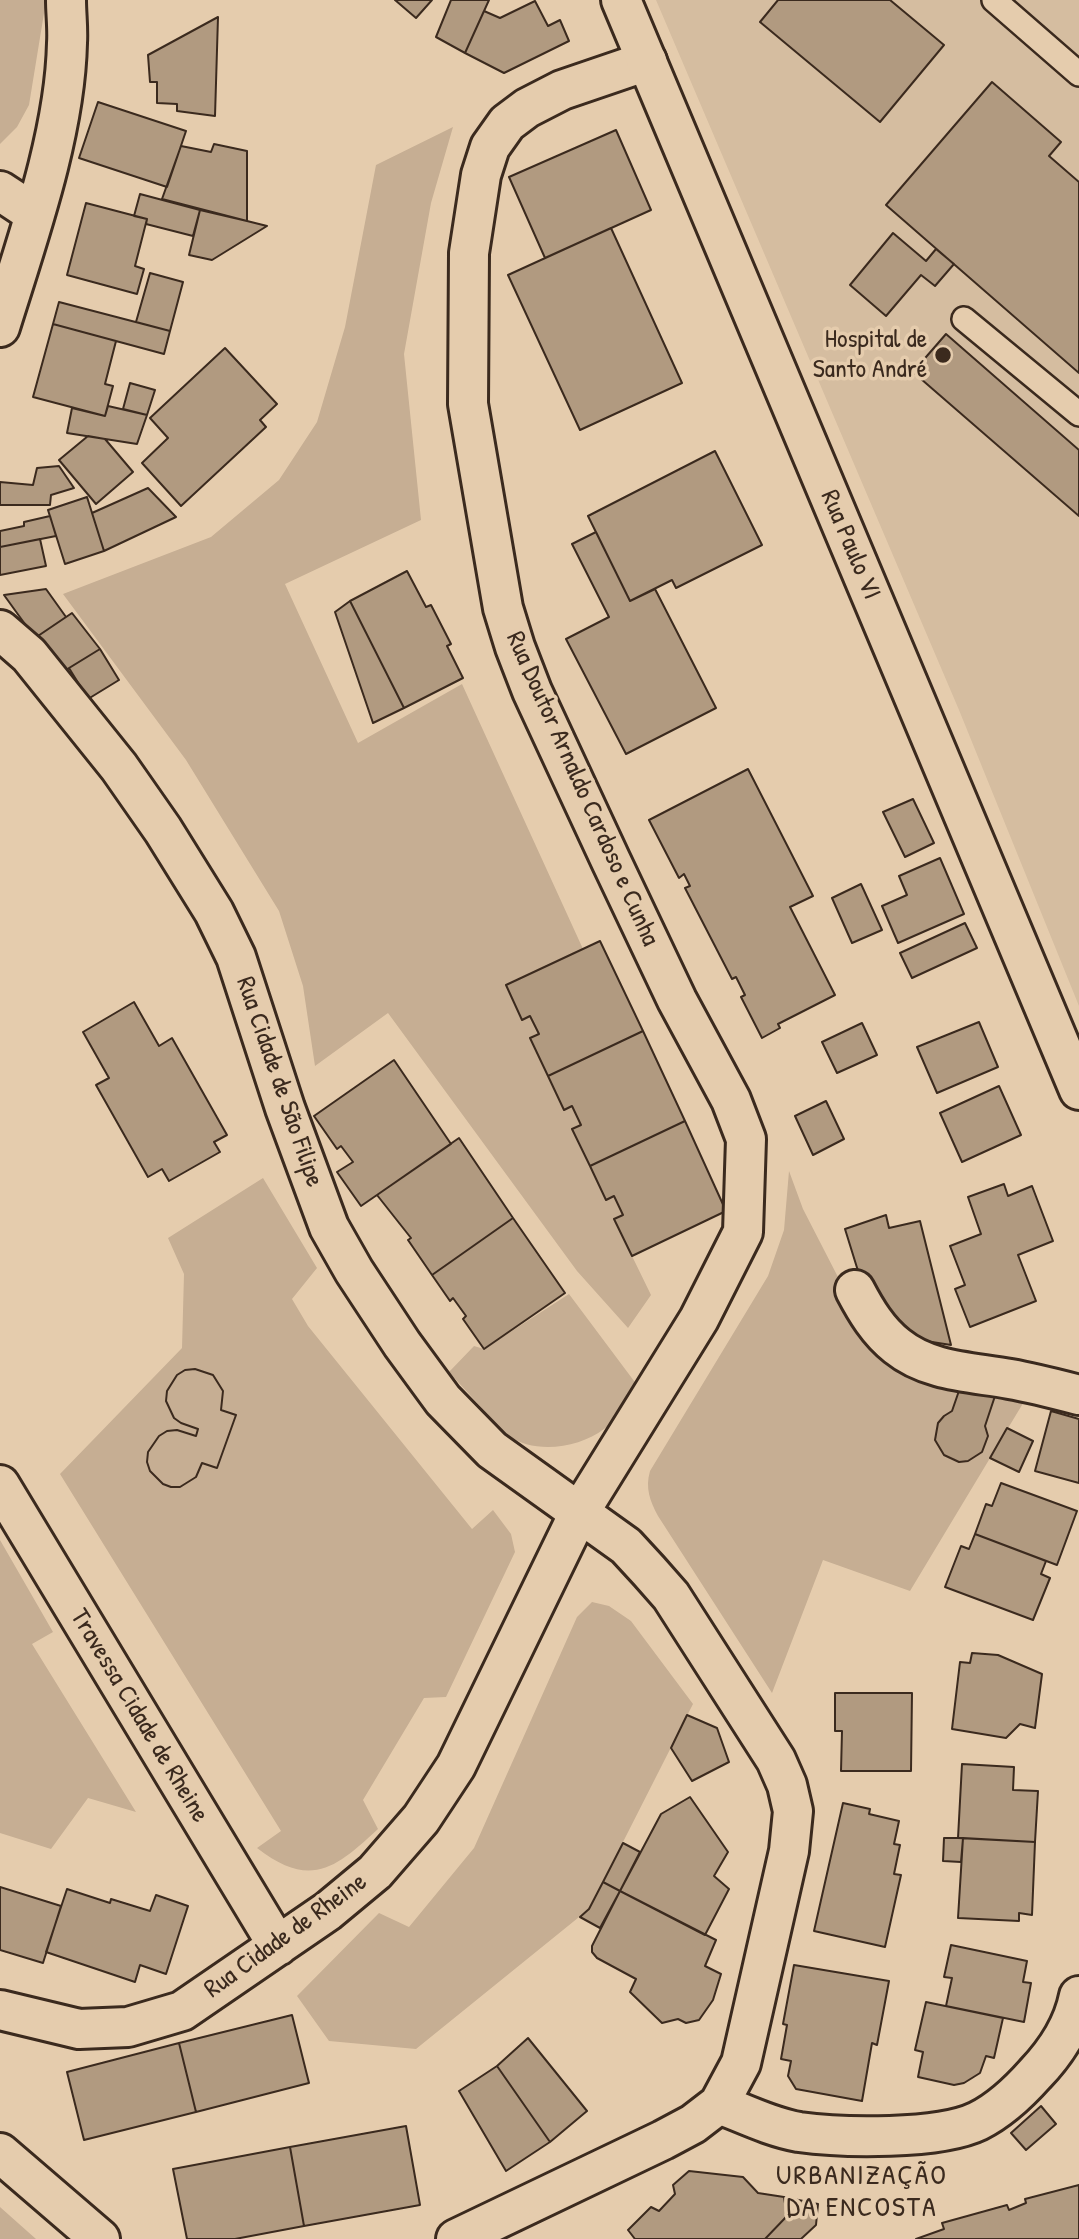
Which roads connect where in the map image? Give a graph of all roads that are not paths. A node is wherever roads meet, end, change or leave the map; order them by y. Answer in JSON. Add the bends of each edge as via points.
{"nodes":[{"id":1,"x":66,"y":0,"type":"edge"},
{"id":2,"x":621,"y":0,"type":"edge"},
{"id":3,"x":993,"y":0,"type":"edge"},
{"id":4,"x":647,"y":61,"type":"junction"},
{"id":5,"x":1079,"y":74,"type":"edge"},
{"id":6,"x":0,"y":191,"type":"edge"},
{"id":7,"x":35,"y":214,"type":"junction"},
{"id":8,"x":964,"y":319,"type":"dead end"},
{"id":9,"x":0,"y":327,"type":"edge"},
{"id":10,"x":1079,"y":414,"type":"edge"},
{"id":11,"x":0,"y":630,"type":"edge"},
{"id":12,"x":1079,"y":1090,"type":"edge"},
{"id":13,"x":855,"y":1290,"type":"dead end"},
{"id":14,"x":1079,"y":1395,"type":"edge"},
{"id":15,"x":0,"y":1485,"type":"edge"},
{"id":16,"x":579,"y":1513,"type":"junction"},
{"id":17,"x":278,"y":1946,"type":"junction"},
{"id":18,"x":1079,"y":1996,"type":"edge"},
{"id":19,"x":0,"y":2010,"type":"edge"},
{"id":20,"x":719,"y":2104,"type":"junction"},
{"id":21,"x":0,"y":2153,"type":"edge"},
{"id":22,"x":100,"y":2239,"type":"edge"},
{"id":23,"x":456,"y":2239,"type":"edge"}],
"edges":[{"from":1,"to":7,"type":"street","via":[[63,91]]},
{"from":2,"to":4,"type":"street","name":"Rua Paulo VI"},
{"from":3,"to":5,"type":"lane"},
{"from":4,"to":12,"type":"street","name":"Rua Paulo VI"},
{"from":4,"to":16,"type":"street","name":"Rua Doutor Arnaldo Cardoso e Cunha","via":[[562,90],[507,123],[490,147],[481,175],[469,253],[468,404],[511,634],[532,691],[611,861],[746,1139],[743,1232],[699,1319]]},
{"from":6,"to":7,"type":"street"},
{"from":7,"to":9,"type":"street"},
{"from":8,"to":10,"type":"lane"},
{"from":11,"to":16,"type":"street","name":"Rua Cidade de São Filipe","via":[[29,655],[118,767],[214,912],[236,957],[306,1170],[329,1227],[354,1271],[443,1400],[492,1451]]},
{"from":13,"to":14,"type":"street","via":[[882,1331],[898,1348],[919,1359],[944,1369]]},
{"from":15,"to":17,"type":"street","name":"Travessa Cidade de Rheine"},
{"from":16,"to":17,"type":"street","name":"Rua Cidade de Rheine","via":[[456,1766],[421,1819],[375,1872]]},
{"from":16,"to":20,"type":"street","name":"Rua Cidade de São Filipe","via":[[626,1546],[671,1596],[776,1760],[787,1785],[793,1811],[789,1851],[741,2063]]},
{"from":17,"to":19,"type":"street","name":"Rua Cidade de Rheine","via":[[182,2011],[128,2027],[79,2029]]},
{"from":18,"to":20,"type":"street","via":[[1065,2035],[1045,2063],[1015,2094],[976,2122],[922,2135],[830,2135],[787,2129]]},
{"from":20,"to":23,"type":"street","via":[[652,2146]]},
{"from":21,"to":22,"type":"street"}]}
